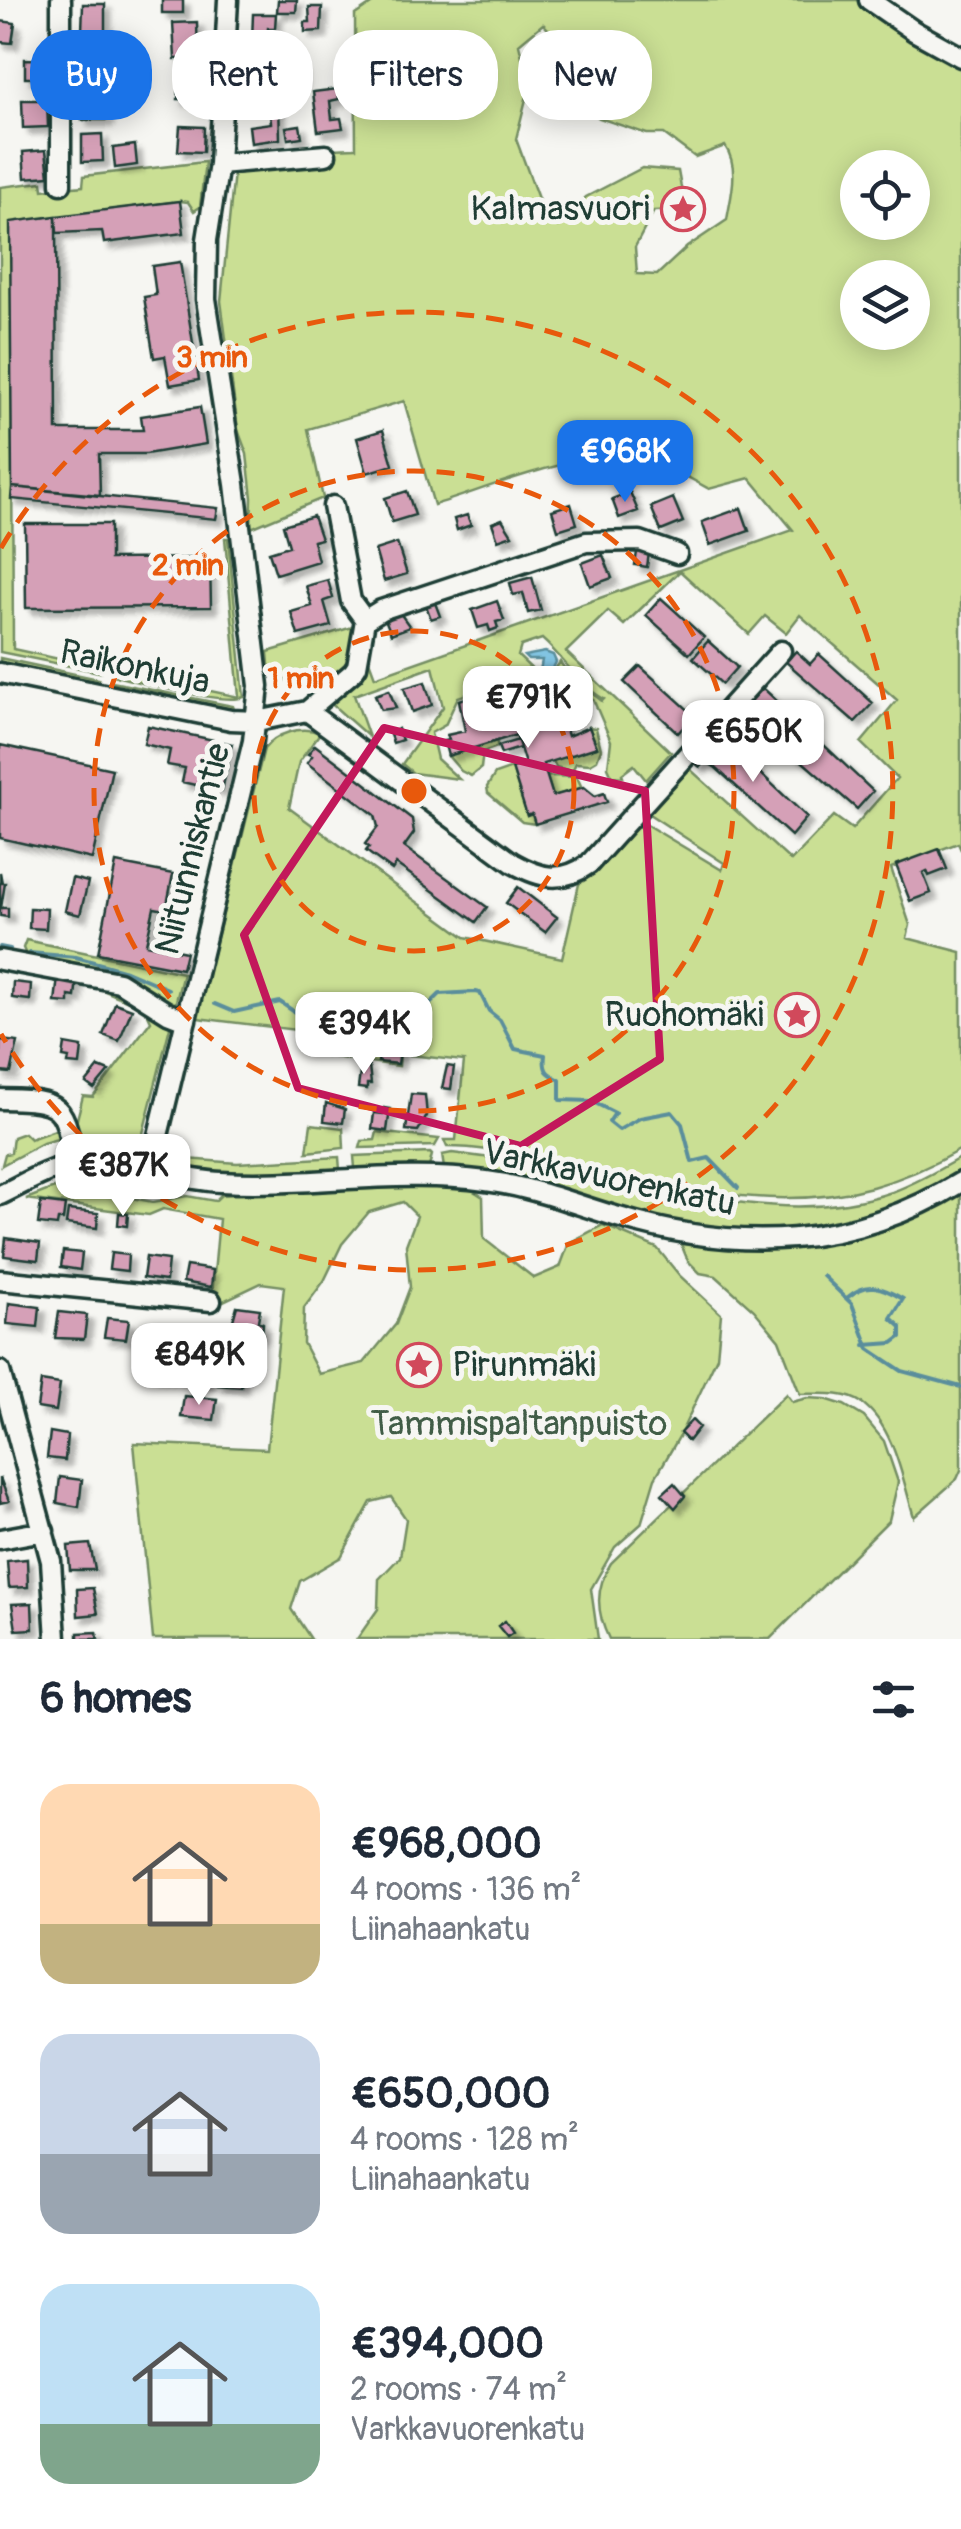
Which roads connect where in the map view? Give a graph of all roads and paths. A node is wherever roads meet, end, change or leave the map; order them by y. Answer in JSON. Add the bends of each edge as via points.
{"nodes":[{"id":1,"x":61,"y":0,"type":"edge"},
{"id":2,"x":228,"y":0,"type":"edge"},
{"id":3,"x":869,"y":0,"type":"edge"},
{"id":4,"x":961,"y":57,"type":"edge"},
{"id":5,"x":326,"y":155,"type":"dead end"},
{"id":6,"x":219,"y":164,"type":"junction"},
{"id":7,"x":61,"y":184,"type":"dead end"},
{"id":8,"x":333,"y":506,"type":"dead end"},
{"id":9,"x":677,"y":554,"type":"dead end"},
{"id":10,"x":366,"y":620,"type":"junction"},
{"id":11,"x":781,"y":650,"type":"dead end"},
{"id":12,"x":0,"y":673,"type":"edge"},
{"id":13,"x":307,"y":710,"type":"junction"},
{"id":14,"x":257,"y":720,"type":"junction"},
{"id":15,"x":0,"y":960,"type":"edge"},
{"id":16,"x":186,"y":1020,"type":"junction"},
{"id":17,"x":0,"y":1100,"type":"edge"},
{"id":18,"x":74,"y":1166,"type":"junction"},
{"id":19,"x":150,"y":1173,"type":"junction"},
{"id":20,"x":961,"y":1182,"type":"edge"},
{"id":21,"x":0,"y":1195,"type":"edge"},
{"id":22,"x":0,"y":1280,"type":"edge"},
{"id":23,"x":211,"y":1301,"type":"dead end"},
{"id":24,"x":0,"y":1371,"type":"edge"},
{"id":25,"x":44,"y":1531,"type":"junction"},
{"id":26,"x":0,"y":1538,"type":"edge"},
{"id":27,"x":56,"y":1639,"type":"edge"}],
"edges":[{"from":1,"to":7,"type":"street"},
{"from":2,"to":6,"type":"street","name":"Niitunniskantie"},
{"from":3,"to":4,"type":"street"},
{"from":5,"to":6,"type":"street"},
{"from":6,"to":14,"type":"street","name":"Niitunniskantie","via":[[206,299],[235,484],[259,686]]},
{"from":8,"to":10,"type":"street","via":[[351,601]]},
{"from":9,"to":10,"type":"street","via":[[640,541],[586,542],[406,600]]},
{"from":10,"to":13,"type":"street","via":[[357,666]]},
{"from":11,"to":13,"type":"street","via":[[589,864],[557,878],[513,863]]},
{"from":12,"to":14,"type":"street","name":"Raikonkuja"},
{"from":13,"to":14,"type":"street","name":"Raikonkuja"},
{"from":14,"to":16,"type":"street","name":"Niitunniskantie"},
{"from":15,"to":16,"type":"street","via":[[119,982]]},
{"from":16,"to":19,"type":"street","name":"Niitunniskantie"},
{"from":17,"to":18,"type":"street","via":[[56,1107],[70,1127]]},
{"from":18,"to":19,"type":"street","name":"Varkkavuorenkatu"},
{"from":18,"to":21,"type":"street","name":"Varkkavuorenkatu"},
{"from":19,"to":20,"type":"street","name":"Varkkavuorenkatu","via":[[255,1183],[394,1176],[486,1181],[672,1232],[768,1241],[884,1219]]},
{"from":22,"to":23,"type":"street"},
{"from":24,"to":25,"type":"street"},
{"from":25,"to":26,"type":"street"},
{"from":25,"to":27,"type":"street"}]}
